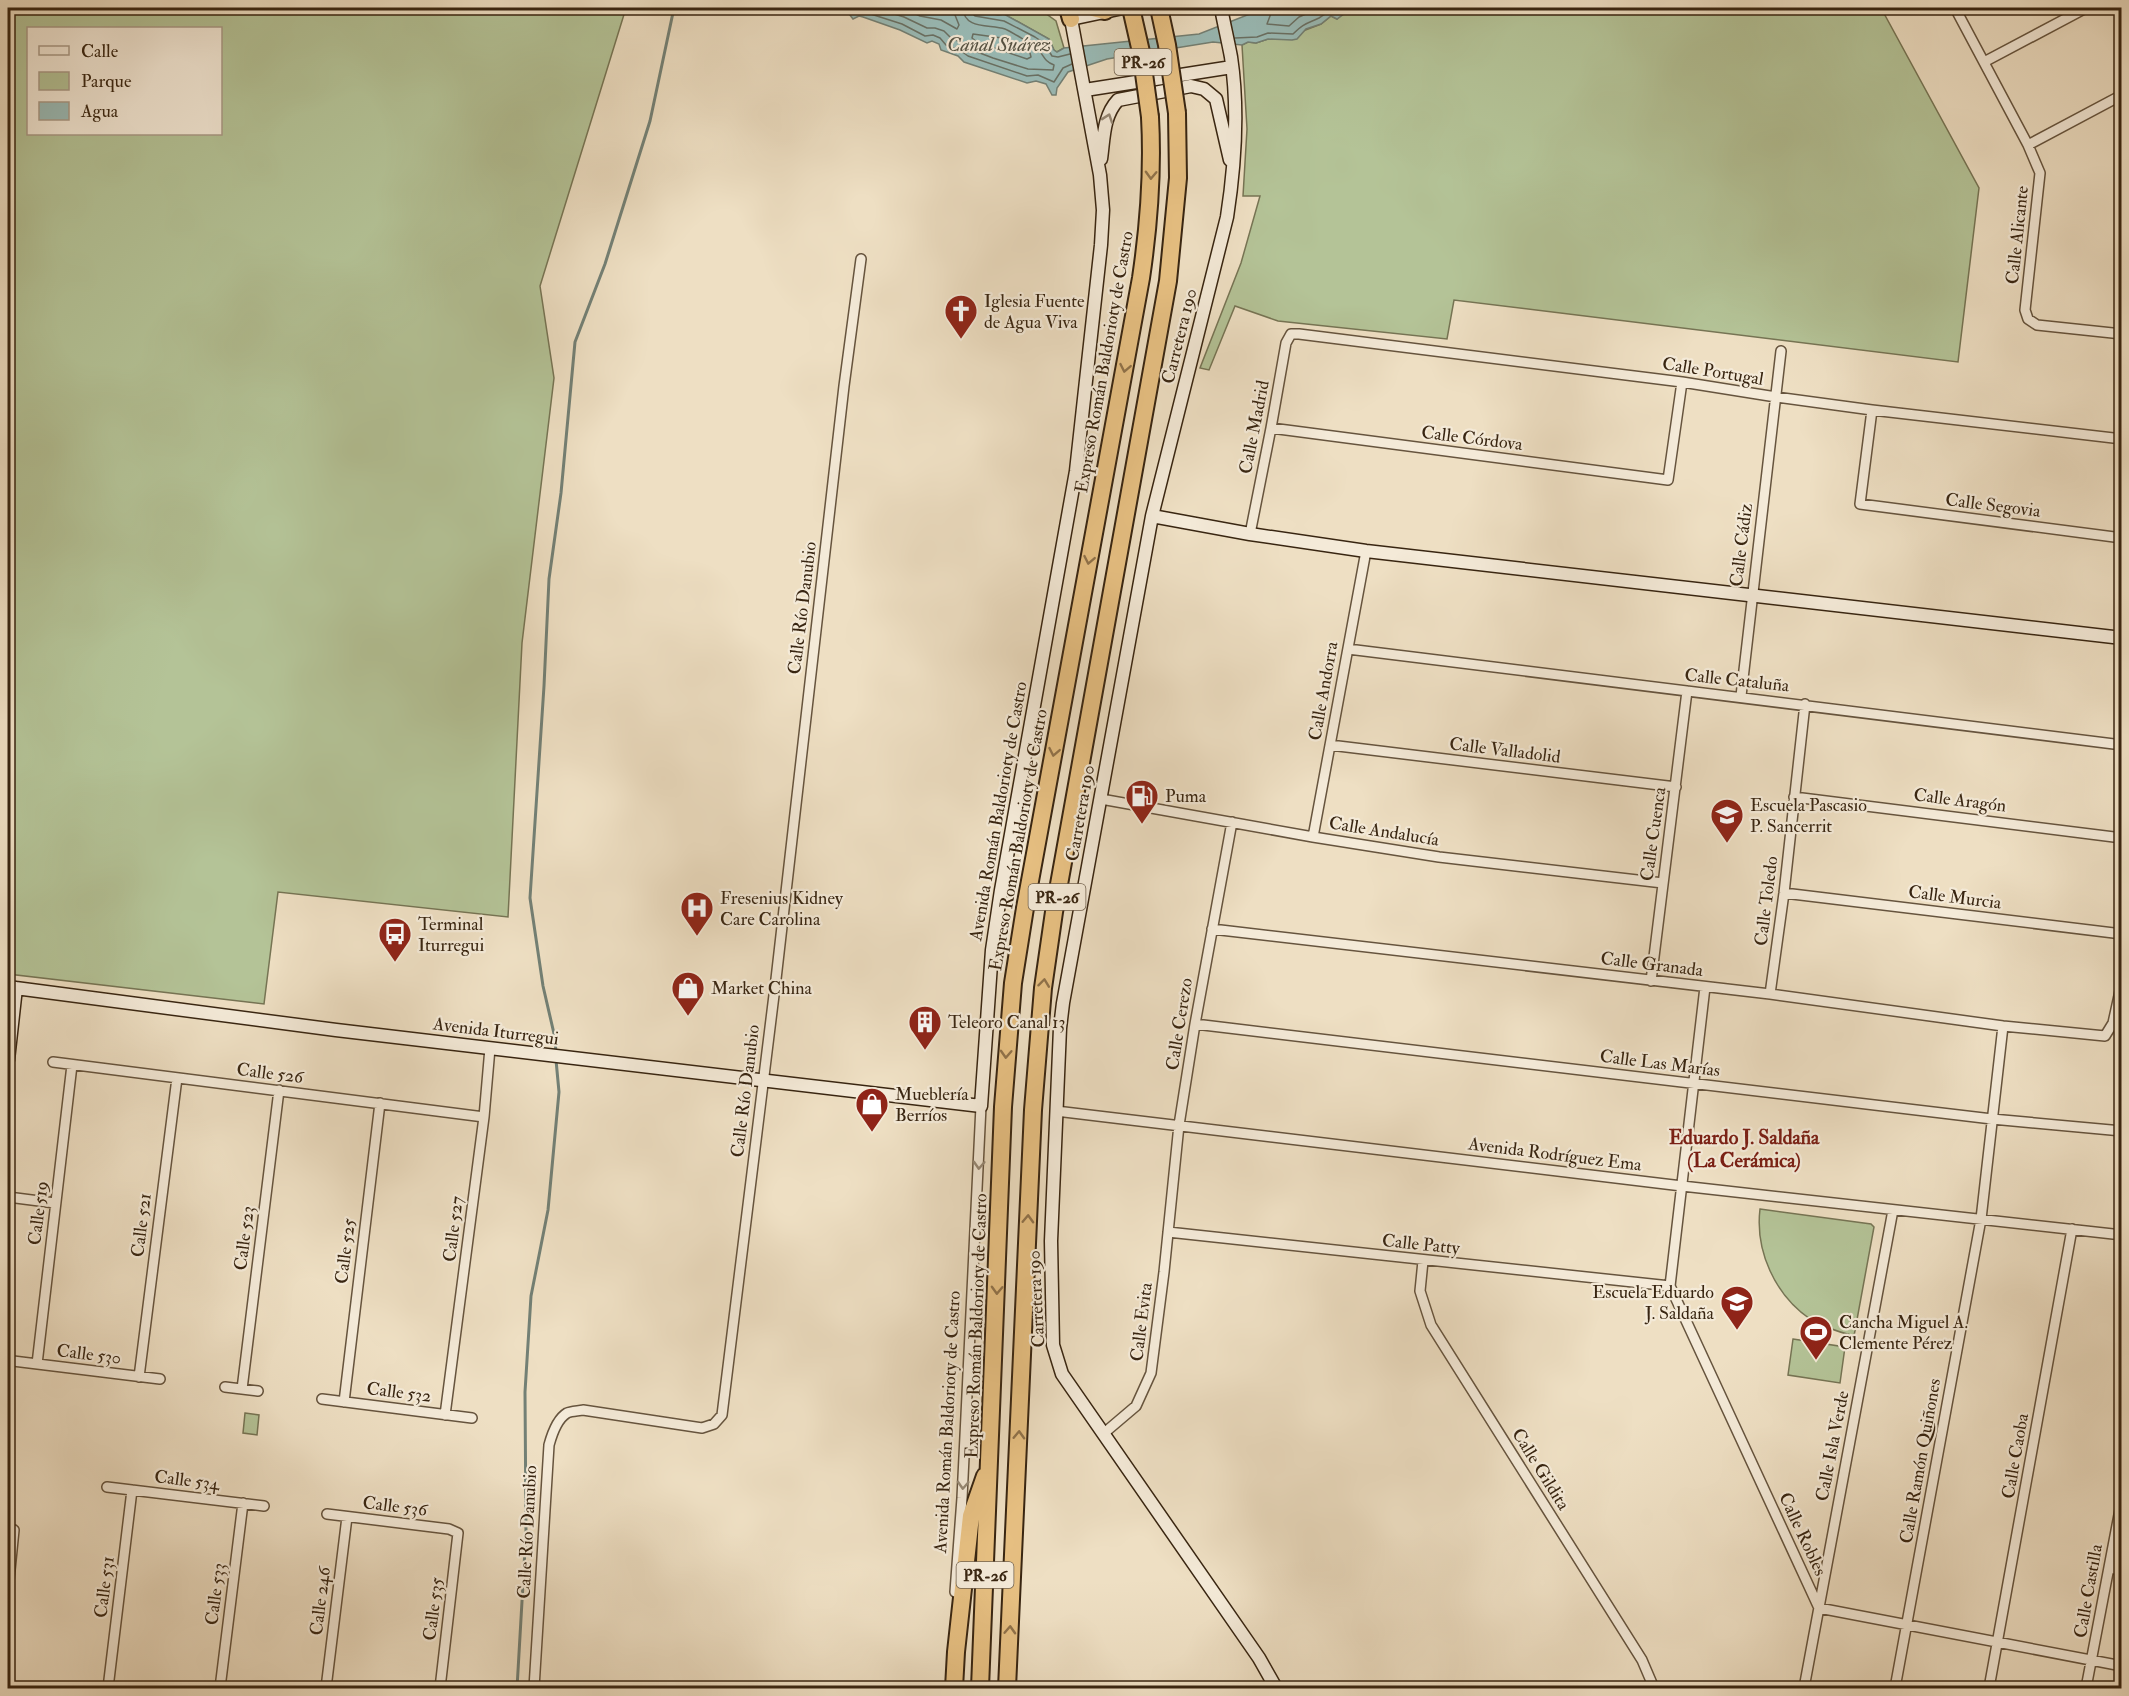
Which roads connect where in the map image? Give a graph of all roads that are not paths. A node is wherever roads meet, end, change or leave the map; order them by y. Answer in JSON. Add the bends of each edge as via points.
{"nodes":[{"id":1,"x":1123,"y":8,"type":"edge"},
{"id":2,"x":1131,"y":8,"type":"edge"},
{"id":3,"x":1159,"y":8,"type":"edge"},
{"id":4,"x":1955,"y":8,"type":"edge"},
{"id":5,"x":2086,"y":8,"type":"edge"},
{"id":6,"x":1099,"y":9,"type":"edge"},
{"id":7,"x":1221,"y":10,"type":"edge"},
{"id":8,"x":1066,"y":11,"type":"edge"},
{"id":9,"x":1984,"y":62,"type":"junction"},
{"id":10,"x":1232,"y":63,"type":"junction"},
{"id":11,"x":1086,"y":95,"type":"junction"},
{"id":12,"x":2121,"y":96,"type":"edge"},
{"id":13,"x":2028,"y":145,"type":"junction"},
{"id":14,"x":1100,"y":175,"type":"junction"},
{"id":15,"x":1233,"y":176,"type":"junction"},
{"id":16,"x":861,"y":259,"type":"dead end"},
{"id":17,"x":2121,"y":318,"type":"edge"},
{"id":18,"x":1299,"y":334,"type":"joint"},
{"id":19,"x":2120,"y":334,"type":"edge"},
{"id":20,"x":1781,"y":351,"type":"dead end"},
{"id":21,"x":1682,"y":382,"type":"junction"},
{"id":22,"x":1776,"y":397,"type":"junction"},
{"id":23,"x":1872,"y":410,"type":"junction"},
{"id":24,"x":1271,"y":428,"type":"junction"},
{"id":25,"x":2121,"y":439,"type":"edge"},
{"id":26,"x":1152,"y":516,"type":"junction"},
{"id":27,"x":1250,"y":534,"type":"junction"},
{"id":28,"x":2121,"y":538,"type":"edge"},
{"id":29,"x":1366,"y":551,"type":"junction"},
{"id":30,"x":1752,"y":595,"type":"junction"},
{"id":31,"x":2121,"y":638,"type":"edge"},
{"id":32,"x":1348,"y":649,"type":"junction"},
{"id":33,"x":1687,"y":691,"type":"junction"},
{"id":34,"x":1741,"y":696,"type":"junction"},
{"id":35,"x":1805,"y":704,"type":"junction"},
{"id":36,"x":1330,"y":745,"type":"junction"},
{"id":37,"x":2121,"y":745,"type":"edge"},
{"id":38,"x":1676,"y":788,"type":"junction"},
{"id":39,"x":1794,"y":797,"type":"junction"},
{"id":40,"x":1101,"y":799,"type":"junction"},
{"id":41,"x":1232,"y":822,"type":"junction"},
{"id":42,"x":1313,"y":837,"type":"junction"},
{"id":43,"x":2121,"y":838,"type":"edge"},
{"id":44,"x":1663,"y":883,"type":"junction"},
{"id":45,"x":1784,"y":893,"type":"junction"},
{"id":46,"x":1212,"y":929,"type":"junction"},
{"id":47,"x":2121,"y":934,"type":"edge"},
{"id":48,"x":1651,"y":981,"type":"junction"},
{"id":49,"x":2121,"y":982,"type":"edge"},
{"id":50,"x":1705,"y":987,"type":"junction"},
{"id":51,"x":12,"y":988,"type":"edge"},
{"id":52,"x":1770,"y":994,"type":"junction"},
{"id":53,"x":1195,"y":1024,"type":"junction"},
{"id":54,"x":2003,"y":1026,"type":"junction"},
{"id":55,"x":490,"y":1048,"type":"junction"},
{"id":56,"x":8,"y":1060,"type":"edge"},
{"id":57,"x":53,"y":1062,"type":"dead end"},
{"id":58,"x":72,"y":1065,"type":"junction"},
{"id":59,"x":177,"y":1078,"type":"junction"},
{"id":60,"x":763,"y":1081,"type":"junction"},
{"id":61,"x":1694,"y":1083,"type":"junction"},
{"id":62,"x":279,"y":1090,"type":"junction"},
{"id":63,"x":380,"y":1103,"type":"junction"},
{"id":64,"x":981,"y":1106,"type":"junction"},
{"id":65,"x":1056,"y":1111,"type":"junction"},
{"id":66,"x":484,"y":1117,"type":"junction"},
{"id":67,"x":1992,"y":1119,"type":"junction"},
{"id":68,"x":1179,"y":1125,"type":"junction"},
{"id":69,"x":2121,"y":1131,"type":"edge"},
{"id":70,"x":1682,"y":1186,"type":"junction"},
{"id":71,"x":8,"y":1197,"type":"edge"},
{"id":72,"x":55,"y":1203,"type":"junction"},
{"id":73,"x":1893,"y":1210,"type":"junction"},
{"id":74,"x":1981,"y":1219,"type":"junction"},
{"id":75,"x":2072,"y":1229,"type":"junction"},
{"id":76,"x":1168,"y":1232,"type":"junction"},
{"id":77,"x":2121,"y":1235,"type":"edge"},
{"id":78,"x":1423,"y":1261,"type":"junction"},
{"id":79,"x":1670,"y":1286,"type":"junction"},
{"id":80,"x":13,"y":1361,"type":"dead end"},
{"id":81,"x":37,"y":1364,"type":"junction"},
{"id":82,"x":139,"y":1377,"type":"junction"},
{"id":83,"x":160,"y":1379,"type":"dead end"},
{"id":84,"x":225,"y":1387,"type":"dead end"},
{"id":85,"x":242,"y":1389,"type":"junction"},
{"id":86,"x":258,"y":1391,"type":"dead end"},
{"id":87,"x":322,"y":1399,"type":"dead end"},
{"id":88,"x":344,"y":1402,"type":"junction"},
{"id":89,"x":445,"y":1415,"type":"junction"},
{"id":90,"x":472,"y":1418,"type":"dead end"},
{"id":91,"x":1103,"y":1434,"type":"junction"},
{"id":92,"x":990,"y":1461,"type":"junction"},
{"id":93,"x":107,"y":1486,"type":"dead end"},
{"id":94,"x":132,"y":1490,"type":"junction"},
{"id":95,"x":2121,"y":1499,"type":"edge"},
{"id":96,"x":243,"y":1503,"type":"junction"},
{"id":97,"x":264,"y":1506,"type":"dead end"},
{"id":98,"x":327,"y":1515,"type":"dead end"},
{"id":99,"x":347,"y":1517,"type":"junction"},
{"id":100,"x":14,"y":1530,"type":"dead end"},
{"id":101,"x":458,"y":1533,"type":"joint"},
{"id":102,"x":2109,"y":1568,"type":"junction"},
{"id":103,"x":2121,"y":1570,"type":"edge"},
{"id":104,"x":8,"y":1590,"type":"edge"},
{"id":105,"x":1819,"y":1608,"type":"junction"},
{"id":106,"x":1907,"y":1626,"type":"junction"},
{"id":107,"x":1997,"y":1643,"type":"junction"},
{"id":108,"x":956,"y":1652,"type":"junction"},
{"id":109,"x":2091,"y":1661,"type":"junction"},
{"id":110,"x":2121,"y":1666,"type":"edge"},
{"id":111,"x":108,"y":1689,"type":"edge"},
{"id":112,"x":220,"y":1689,"type":"edge"},
{"id":113,"x":326,"y":1689,"type":"edge"},
{"id":114,"x":440,"y":1689,"type":"edge"},
{"id":115,"x":534,"y":1689,"type":"edge"},
{"id":116,"x":954,"y":1689,"type":"edge"},
{"id":117,"x":980,"y":1689,"type":"edge"},
{"id":118,"x":1007,"y":1689,"type":"edge"},
{"id":119,"x":1276,"y":1689,"type":"edge"},
{"id":120,"x":1654,"y":1689,"type":"edge"},
{"id":121,"x":1804,"y":1689,"type":"edge"},
{"id":122,"x":1895,"y":1689,"type":"edge"},
{"id":123,"x":1989,"y":1689,"type":"edge"},
{"id":124,"x":2086,"y":1689,"type":"edge"}],
"edges":[{"from":1,"to":6,"type":"street"},
{"from":2,"to":92,"type":"highway","name":"Expreso Román Baldorioty de Castro","number":"PR-26","one_way":true,"bridge":true,"via":[[1142,52],[1150,117],[1146,241],[1013,983],[1003,1107]]},
{"from":118,"to":3,"type":"highway","number":"PR-26","one_way":true,"bridge":true,"via":[[1033,1110],[1043,988],[1168,281],[1179,178],[1177,113]]},
{"from":4,"to":9,"type":"street","name":"Calle Alicante"},
{"from":5,"to":9,"type":"street"},
{"from":6,"to":8,"type":"street"},
{"from":7,"to":10,"type":"street","name":"Carretera 190"},
{"from":8,"to":11,"type":"street","name":"Avenida Román Baldorioty de Castro"},
{"from":9,"to":13,"type":"street","name":"Calle Alicante"},
{"from":10,"to":11,"type":"street"},
{"from":10,"to":15,"type":"street","name":"Carretera 190","via":[[1236,134]]},
{"from":11,"to":14,"type":"street","name":"Avenida Román Baldorioty de Castro"},
{"from":12,"to":13,"type":"street"},
{"from":13,"to":19,"type":"street","name":"Calle Alicante","via":[[2040,173],[2025,310],[2028,319],[2037,325]]},
{"from":14,"to":15,"type":"street","one_way":true,"via":[[1106,121],[1118,100],[1191,86],[1204,89],[1216,99]]},
{"from":14,"to":64,"type":"street","name":"Avenida Román Baldorioty de Castro","via":[[1101,244],[1076,471],[999,900]]},
{"from":15,"to":26,"type":"street","name":"Carretera 190","via":[[1227,218]]},
{"from":16,"to":60,"type":"street","name":"Calle Río Danubio"},
{"from":17,"to":19,"type":"street"},
{"from":18,"to":21,"type":"street","name":"Calle Portugal"},
{"from":18,"to":24,"type":"street","name":"Calle Madrid","via":[[1291,334],[1286,343]]},
{"from":20,"to":22,"type":"street","name":"Calle Cádiz"},
{"from":21,"to":22,"type":"street","name":"Calle Portugal"},
{"from":21,"to":24,"type":"street","name":"Calle Córdova","via":[[1668,480]]},
{"from":22,"to":23,"type":"street","name":"Calle Portugal"},
{"from":22,"to":30,"type":"street","name":"Calle Cádiz"},
{"from":23,"to":25,"type":"street","name":"Calle Portugal"},
{"from":23,"to":28,"type":"street","name":"Calle Segovia","via":[[1860,504]]},
{"from":24,"to":27,"type":"street","name":"Calle Madrid"},
{"from":26,"to":27,"type":"street"},
{"from":26,"to":40,"type":"street","name":"Carretera 190"},
{"from":27,"to":29,"type":"street"},
{"from":29,"to":30,"type":"street"},
{"from":29,"to":32,"type":"street","name":"Calle Andorra"},
{"from":30,"to":31,"type":"street"},
{"from":30,"to":34,"type":"street","name":"Calle Cádiz"},
{"from":32,"to":33,"type":"street","name":"Calle Cataluña"},
{"from":32,"to":36,"type":"street","name":"Calle Andorra"},
{"from":33,"to":34,"type":"street","name":"Calle Cataluña"},
{"from":33,"to":38,"type":"street","name":"Calle Cuenca"},
{"from":34,"to":35,"type":"street","name":"Calle Cataluña"},
{"from":35,"to":37,"type":"street","name":"Calle Cataluña"},
{"from":35,"to":39,"type":"street","name":"Calle Toledo"},
{"from":36,"to":38,"type":"street","name":"Calle Valladolid"},
{"from":36,"to":42,"type":"street","name":"Calle Andorra"},
{"from":38,"to":44,"type":"street","name":"Calle Cuenca"},
{"from":39,"to":43,"type":"street","name":"Calle Aragón"},
{"from":39,"to":45,"type":"street","name":"Calle Toledo"},
{"from":40,"to":41,"type":"street","name":"Calle Andalucía"},
{"from":40,"to":65,"type":"street","name":"Carretera 190","via":[[1063,1004]]},
{"from":41,"to":42,"type":"street","name":"Calle Andalucía"},
{"from":41,"to":46,"type":"street","name":"Calle Cerezo"},
{"from":42,"to":44,"type":"street","name":"Calle Andalucía","via":[[1439,857]]},
{"from":44,"to":48,"type":"street","name":"Calle Cuenca"},
{"from":45,"to":47,"type":"street","name":"Calle Murcia"},
{"from":45,"to":52,"type":"street","name":"Calle Toledo"},
{"from":46,"to":48,"type":"street","name":"Calle Granada"},
{"from":46,"to":53,"type":"street","name":"Calle Cerezo"},
{"from":48,"to":50,"type":"street","name":"Calle Granada"},
{"from":49,"to":54,"type":"street","name":"Calle Granada","via":[[2113,1023],[2105,1036]]},
{"from":50,"to":52,"type":"street","name":"Calle Granada"},
{"from":50,"to":61,"type":"street"},
{"from":51,"to":55,"type":"street","name":"Avenida Iturregui"},
{"from":51,"to":56,"type":"street"},
{"from":52,"to":54,"type":"street","name":"Calle Granada"},
{"from":53,"to":61,"type":"street","name":"Calle Las Marías"},
{"from":53,"to":68,"type":"street","name":"Calle Cerezo"},
{"from":54,"to":67,"type":"street","name":"Calle Ramón Quiñones"},
{"from":55,"to":60,"type":"street","name":"Avenida Iturregui"},
{"from":55,"to":66,"type":"street","name":"Calle 527"},
{"from":57,"to":58,"type":"street","name":"Calle 526"},
{"from":58,"to":59,"type":"street","name":"Calle 526"},
{"from":58,"to":72,"type":"street","name":"Calle 519"},
{"from":59,"to":62,"type":"street","name":"Calle 526"},
{"from":59,"to":82,"type":"street","name":"Calle 521"},
{"from":60,"to":64,"type":"street","name":"Avenida Iturregui"},
{"from":60,"to":115,"type":"street","name":"Calle Río Danubio","via":[[722,1415],[714,1424],[702,1428],[583,1410],[567,1413],[558,1423],[549,1444]]},
{"from":61,"to":67,"type":"street","name":"Calle Las Marías"},
{"from":61,"to":70,"type":"street"},
{"from":62,"to":63,"type":"street","name":"Calle 526"},
{"from":62,"to":85,"type":"street","name":"Calle 523"},
{"from":63,"to":66,"type":"street","name":"Calle 526"},
{"from":63,"to":88,"type":"street","name":"Calle 525"},
{"from":64,"to":108,"type":"street","name":"Avenida Román Baldorioty de Castro","one_way":true,"via":[[952,1626]]},
{"from":65,"to":68,"type":"street","name":"Avenida Rodríguez Ema"},
{"from":65,"to":91,"type":"street","name":"Carretera 190","via":[[1051,1241],[1053,1345],[1062,1374]]},
{"from":66,"to":89,"type":"street","name":"Calle 527"},
{"from":67,"to":69,"type":"street","name":"Calle Las Marías"},
{"from":67,"to":74,"type":"street","name":"Calle Ramón Quiñones"},
{"from":68,"to":70,"type":"street","name":"Avenida Rodríguez Ema"},
{"from":68,"to":76,"type":"street","name":"Calle Cerezo"},
{"from":70,"to":73,"type":"street","name":"Avenida Rodríguez Ema"},
{"from":70,"to":79,"type":"street"},
{"from":71,"to":72,"type":"street"},
{"from":72,"to":81,"type":"street","name":"Calle 519"},
{"from":73,"to":74,"type":"street","name":"Avenida Rodríguez Ema"},
{"from":73,"to":105,"type":"street","name":"Calle Isla Verde"},
{"from":74,"to":75,"type":"street","name":"Avenida Rodríguez Ema"},
{"from":74,"to":106,"type":"street","name":"Calle Ramón Quiñones"},
{"from":75,"to":77,"type":"street","name":"Avenida Rodríguez Ema"},
{"from":75,"to":107,"type":"street","name":"Calle Caoba"},
{"from":76,"to":78,"type":"street","name":"Calle Patty"},
{"from":76,"to":91,"type":"street","name":"Calle Evita","via":[[1151,1373],[1136,1406]]},
{"from":78,"to":79,"type":"street","name":"Calle Patty"},
{"from":78,"to":120,"type":"street","name":"Calle Gildita","via":[[1420,1291],[1431,1325],[1642,1660]]},
{"from":79,"to":105,"type":"street","name":"Calle Robles"},
{"from":80,"to":81,"type":"street","name":"Calle 530"},
{"from":81,"to":82,"type":"street","name":"Calle 530"},
{"from":82,"to":83,"type":"street","name":"Calle 530"},
{"from":84,"to":85,"type":"street"},
{"from":85,"to":86,"type":"street"},
{"from":87,"to":88,"type":"street","name":"Calle 532"},
{"from":88,"to":89,"type":"street","name":"Calle 532"},
{"from":89,"to":90,"type":"street","name":"Calle 532"},
{"from":91,"to":119,"type":"street","name":"Carretera 190"},
{"from":92,"to":108,"type":"highway","via":[[970,1516]]},
{"from":92,"to":117,"type":"highway","name":"Expreso Román Baldorioty de Castro","number":"PR-26"},
{"from":93,"to":94,"type":"street","name":"Calle 534"},
{"from":94,"to":96,"type":"street","name":"Calle 534"},
{"from":94,"to":111,"type":"street","name":"Calle 531"},
{"from":95,"to":102,"type":"street","name":"Calle Castilla"},
{"from":96,"to":97,"type":"street","name":"Calle 534"},
{"from":96,"to":112,"type":"street","name":"Calle 533"},
{"from":98,"to":99,"type":"street","name":"Calle 536"},
{"from":99,"to":101,"type":"street","name":"Calle 536"},
{"from":99,"to":113,"type":"street","name":"Calle 246"},
{"from":100,"to":104,"type":"street"},
{"from":101,"to":114,"type":"street","name":"Calle 535"},
{"from":102,"to":103,"type":"street"},
{"from":102,"to":109,"type":"street","name":"Calle Castilla"},
{"from":105,"to":106,"type":"street"},
{"from":105,"to":121,"type":"street","name":"Calle Isla Verde"},
{"from":106,"to":107,"type":"street"},
{"from":106,"to":122,"type":"street","name":"Calle Ramón Quiñones"},
{"from":107,"to":109,"type":"street"},
{"from":107,"to":123,"type":"street","name":"Calle Caoba"},
{"from":108,"to":116,"type":"highway"},
{"from":109,"to":110,"type":"street"},
{"from":109,"to":124,"type":"street","name":"Calle Castilla"}]}
